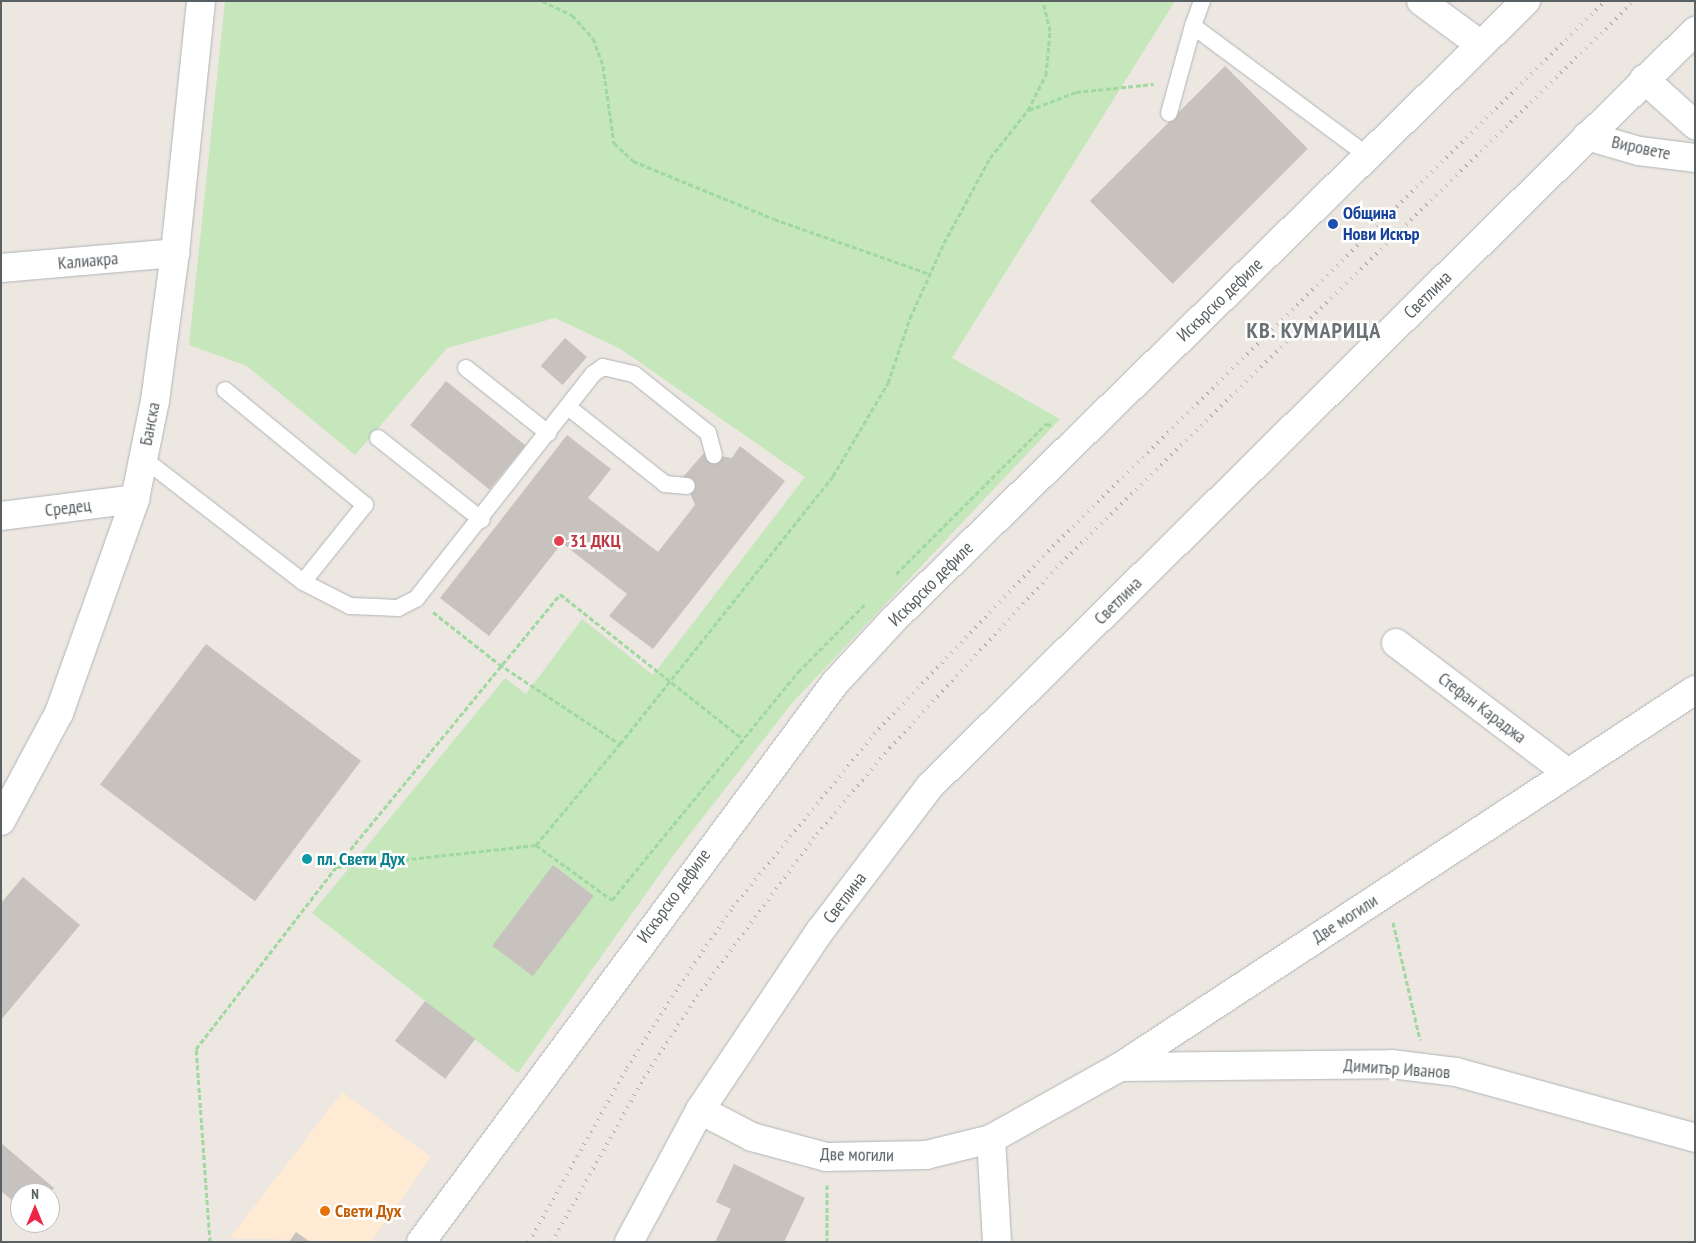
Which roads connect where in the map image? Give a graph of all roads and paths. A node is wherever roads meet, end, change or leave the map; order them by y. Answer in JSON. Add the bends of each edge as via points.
{"nodes":[{"id":1,"x":201,"y":1,"type":"edge"},
{"id":2,"x":542,"y":1,"type":"edge"},
{"id":3,"x":1043,"y":1,"type":"edge"},
{"id":4,"x":1202,"y":1,"type":"edge"},
{"id":5,"x":1421,"y":1,"type":"edge"},
{"id":6,"x":1526,"y":1,"type":"edge"},
{"id":7,"x":1193,"y":26,"type":"junction"},
{"id":8,"x":1695,"y":30,"type":"edge"},
{"id":9,"x":1481,"y":46,"type":"junction"},
{"id":10,"x":1644,"y":79,"type":"junction"},
{"id":11,"x":1177,"y":84,"type":"junction"},
{"id":12,"x":1028,"y":110,"type":"junction"},
{"id":13,"x":1169,"y":113,"type":"dead end"},
{"id":14,"x":1695,"y":125,"type":"edge"},
{"id":15,"x":1588,"y":136,"type":"junction"},
{"id":16,"x":1368,"y":156,"type":"junction"},
{"id":17,"x":1695,"y":158,"type":"edge"},
{"id":18,"x":175,"y":253,"type":"junction"},
{"id":19,"x":1,"y":268,"type":"edge"},
{"id":20,"x":930,"y":274,"type":"junction"},
{"id":21,"x":466,"y":368,"type":"dead end"},
{"id":22,"x":225,"y":390,"type":"dead end"},
{"id":23,"x":568,"y":407,"type":"junction"},
{"id":24,"x":1089,"y":429,"type":"junction"},
{"id":25,"x":548,"y":433,"type":"junction"},
{"id":26,"x":378,"y":438,"type":"dead end"},
{"id":27,"x":714,"y":454,"type":"dead end"},
{"id":28,"x":144,"y":459,"type":"junction"},
{"id":29,"x":687,"y":486,"type":"dead end"},
{"id":30,"x":135,"y":499,"type":"junction"},
{"id":31,"x":1,"y":516,"type":"edge"},
{"id":32,"x":482,"y":520,"type":"junction"},
{"id":33,"x":303,"y":582,"type":"junction"},
{"id":34,"x":888,"y":582,"type":"dead end"},
{"id":35,"x":874,"y":596,"type":"dead end"},
{"id":36,"x":416,"y":599,"type":"junction"},
{"id":37,"x":1396,"y":643,"type":"dead end"},
{"id":38,"x":499,"y":664,"type":"junction"},
{"id":39,"x":672,"y":679,"type":"junction"},
{"id":40,"x":1695,"y":690,"type":"edge"},
{"id":41,"x":742,"y":738,"type":"junction"},
{"id":42,"x":620,"y":744,"type":"junction"},
{"id":43,"x":1568,"y":773,"type":"junction"},
{"id":44,"x":1,"y":821,"type":"edge"},
{"id":45,"x":536,"y":845,"type":"junction"},
{"id":46,"x":336,"y":867,"type":"junction"},
{"id":47,"x":1386,"y":892,"type":"junction"},
{"id":48,"x":1120,"y":1067,"type":"junction"},
{"id":49,"x":1427,"y":1068,"type":"junction"},
{"id":50,"x":700,"y":1110,"type":"junction"},
{"id":51,"x":1695,"y":1138,"type":"edge"},
{"id":52,"x":991,"y":1139,"type":"junction"},
{"id":53,"x":826,"y":1157,"type":"junction"},
{"id":54,"x":210,"y":1242,"type":"edge"},
{"id":55,"x":421,"y":1242,"type":"edge"},
{"id":56,"x":629,"y":1242,"type":"edge"},
{"id":57,"x":827,"y":1242,"type":"edge"},
{"id":58,"x":997,"y":1242,"type":"edge"}],
"edges":[{"from":1,"to":18,"type":"street","name":"Банска"},
{"from":2,"to":20,"type":"path","via":[[572,16],[593,38],[603,66],[614,143],[633,161],[774,220]]},
{"from":3,"to":12,"type":"path","via":[[1050,31],[1046,75]]},
{"from":4,"to":7,"type":"lane"},
{"from":5,"to":9,"type":"street"},
{"from":6,"to":9,"type":"street","name":"Искърско дефиле"},
{"from":7,"to":11,"type":"lane"},
{"from":7,"to":16,"type":"lane"},
{"from":8,"to":10,"type":"street","name":"Светлина"},
{"from":9,"to":16,"type":"street","name":"Искърско дефиле"},
{"from":10,"to":14,"type":"street"},
{"from":10,"to":15,"type":"street","name":"Светлина"},
{"from":11,"to":12,"type":"path","via":[[1076,92]]},
{"from":11,"to":13,"type":"lane"},
{"from":12,"to":20,"type":"path","via":[[990,158]]},
{"from":15,"to":17,"type":"street","name":"Вировете","via":[[1639,151]]},
{"from":15,"to":50,"type":"street","name":"Светлина","via":[[930,786],[820,931]]},
{"from":16,"to":24,"type":"street","name":"Искърско дефиле"},
{"from":18,"to":19,"type":"street","name":"Калиакра"},
{"from":18,"to":28,"type":"street","name":"Банска"},
{"from":20,"to":39,"type":"path","via":[[888,384],[833,476]]},
{"from":21,"to":25,"type":"lane"},
{"from":22,"to":33,"type":"lane","via":[[365,505]]},
{"from":23,"to":25,"type":"lane"},
{"from":23,"to":27,"type":"lane","via":[[593,374],[604,367],[619,368],[634,374],[708,433]]},
{"from":23,"to":29,"type":"lane","via":[[665,484]]},
{"from":24,"to":34,"type":"path","via":[[1046,424]]},
{"from":24,"to":55,"type":"street","name":"Искърско дефиле","via":[[894,620],[835,683]]},
{"from":25,"to":32,"type":"lane"},
{"from":26,"to":32,"type":"lane"},
{"from":28,"to":30,"type":"street","name":"Банска"},
{"from":28,"to":33,"type":"lane"},
{"from":30,"to":31,"type":"street","name":"Средец"},
{"from":30,"to":44,"type":"street","name":"Банска","via":[[59,713]]},
{"from":32,"to":36,"type":"lane"},
{"from":33,"to":36,"type":"lane","via":[[323,596],[350,606],[398,608]]},
{"from":35,"to":41,"type":"path","via":[[798,672]]},
{"from":36,"to":38,"type":"path"},
{"from":37,"to":43,"type":"street","name":"Стефан Караджа"},
{"from":38,"to":39,"type":"path","via":[[560,594]]},
{"from":38,"to":42,"type":"path"},
{"from":38,"to":46,"type":"path"},
{"from":39,"to":41,"type":"path"},
{"from":39,"to":42,"type":"path"},
{"from":40,"to":43,"type":"street","name":"Две могили"},
{"from":41,"to":45,"type":"path","via":[[612,900]]},
{"from":42,"to":45,"type":"path"},
{"from":43,"to":47,"type":"street","name":"Две могили"},
{"from":45,"to":46,"type":"path"},
{"from":46,"to":54,"type":"path","via":[[196,1050]]},
{"from":47,"to":48,"type":"street","name":"Две могили"},
{"from":47,"to":49,"type":"path"},
{"from":48,"to":49,"type":"street","name":"Димитър Иванов","via":[[1390,1064]]},
{"from":48,"to":52,"type":"street","name":"Две могили"},
{"from":49,"to":51,"type":"street","name":"Димитър Иванов","via":[[1466,1074]]},
{"from":50,"to":53,"type":"street","name":"Две могили","via":[[752,1137]]},
{"from":50,"to":56,"type":"street","name":"Светлина"},
{"from":52,"to":53,"type":"street","name":"Две могили","via":[[926,1155]]},
{"from":52,"to":58,"type":"street"},
{"from":53,"to":57,"type":"path"}]}
